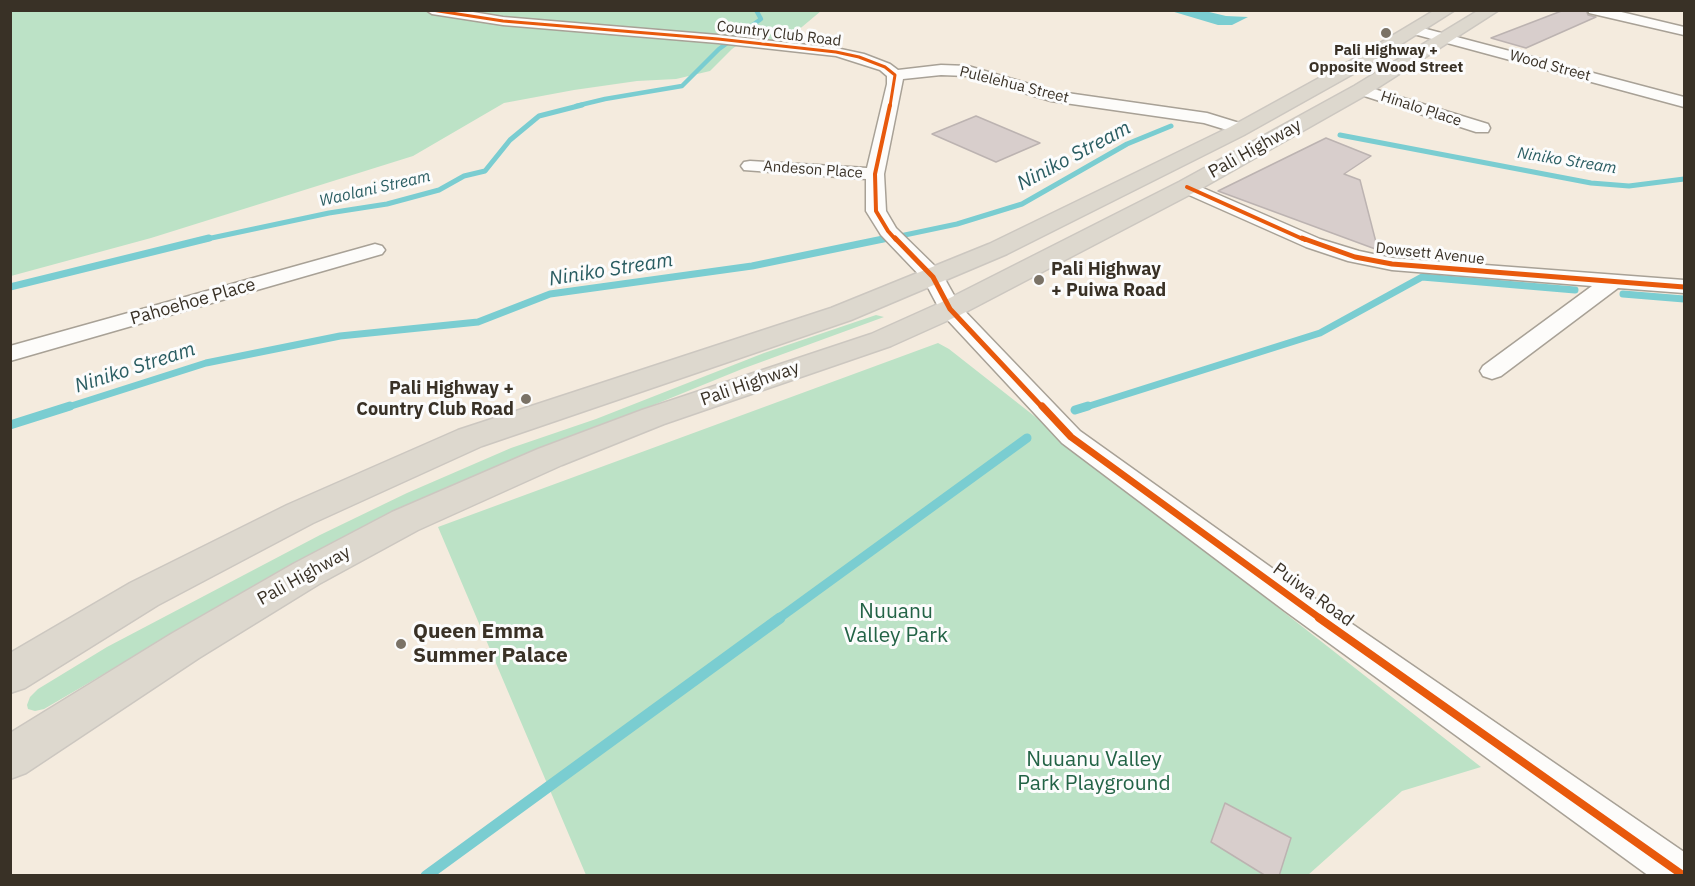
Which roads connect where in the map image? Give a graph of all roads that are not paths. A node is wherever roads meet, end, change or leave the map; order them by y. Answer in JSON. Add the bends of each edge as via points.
{"nodes":[{"id":1,"x":432,"y":10,"type":"edge"},
{"id":2,"x":1447,"y":10,"type":"edge"},
{"id":3,"x":1491,"y":10,"type":"edge"},
{"id":4,"x":1594,"y":10,"type":"edge"},
{"id":5,"x":1415,"y":30,"type":"junction"},
{"id":6,"x":1684,"y":32,"type":"edge"},
{"id":7,"x":1447,"y":38,"type":"junction"},
{"id":8,"x":894,"y":75,"type":"junction"},
{"id":9,"x":1361,"y":90,"type":"junction"},
{"id":10,"x":1684,"y":102,"type":"edge"},
{"id":11,"x":1482,"y":128,"type":"dead end"},
{"id":12,"x":1238,"y":130,"type":"junction"},
{"id":13,"x":750,"y":166,"type":"dead end"},
{"id":14,"x":875,"y":174,"type":"junction"},
{"id":15,"x":1187,"y":187,"type":"junction"},
{"id":16,"x":1071,"y":213,"type":"junction"},
{"id":17,"x":375,"y":250,"type":"dead end"},
{"id":18,"x":930,"y":279,"type":"junction"},
{"id":19,"x":1612,"y":282,"type":"junction"},
{"id":20,"x":1684,"y":287,"type":"edge"},
{"id":21,"x":10,"y":354,"type":"edge"},
{"id":22,"x":1492,"y":371,"type":"dead end"},
{"id":23,"x":10,"y":675,"type":"edge"},
{"id":24,"x":10,"y":758,"type":"edge"},
{"id":25,"x":1684,"y":876,"type":"edge"}],
"edges":[{"from":1,"to":8,"type":"street","name":"Country Club Road","via":[[503,21],[836,52],[885,67]]},
{"from":2,"to":5,"type":"highway","name":"Pali Highway"},
{"from":3,"to":7,"type":"highway","name":"Pali Highway"},
{"from":4,"to":6,"type":"street"},
{"from":5,"to":7,"type":"street","name":"Wood Street"},
{"from":5,"to":12,"type":"highway","name":"Pali Highway"},
{"from":7,"to":9,"type":"highway","name":"Pali Highway"},
{"from":7,"to":10,"type":"street","name":"Wood Street"},
{"from":8,"to":12,"type":"street","name":"Pulelehua Street","via":[[968,71],[1051,96],[1207,118]]},
{"from":8,"to":14,"type":"street"},
{"from":9,"to":11,"type":"street","name":"Hinalo Place"},
{"from":9,"to":15,"type":"highway","name":"Pali Highway"},
{"from":12,"to":15,"type":"highway","via":[[1241,138],[1174,173],[1174,178]]},
{"from":12,"to":16,"type":"highway","name":"Pali Highway"},
{"from":13,"to":14,"type":"street","name":"Andeson Place"},
{"from":14,"to":18,"type":"street","via":[[876,211],[888,231]]},
{"from":15,"to":16,"type":"highway","via":[[1160,184],[1094,211]]},
{"from":15,"to":18,"type":"highway","name":"Pali Highway"},
{"from":15,"to":19,"type":"street","name":"Dowsett Avenue","via":[[1312,243],[1354,257],[1392,264]]},
{"from":16,"to":18,"type":"highway","name":"Pali Highway"},
{"from":17,"to":21,"type":"street","name":"Pahoehoe Place"},
{"from":18,"to":23,"type":"highway","name":"Pali Highway","via":[[841,314],[470,438],[248,540],[144,594]]},
{"from":18,"to":24,"type":"highway","name":"Pali Highway","via":[[881,340],[550,456],[405,521],[205,634]]},
{"from":18,"to":25,"type":"street","name":"Puiwa Road","via":[[1071,437],[1296,602]]},
{"from":19,"to":20,"type":"street","name":"Dowsett Avenue"},
{"from":19,"to":22,"type":"street"}]}
